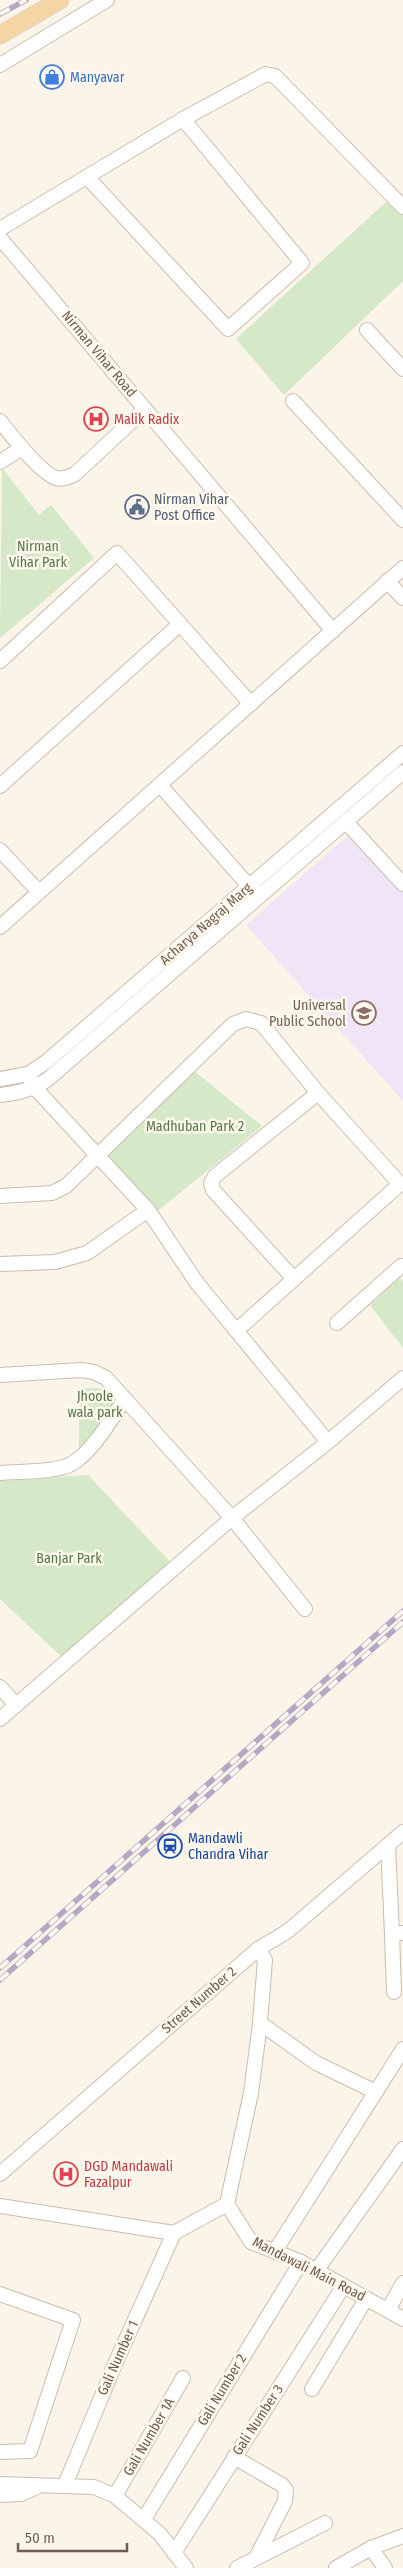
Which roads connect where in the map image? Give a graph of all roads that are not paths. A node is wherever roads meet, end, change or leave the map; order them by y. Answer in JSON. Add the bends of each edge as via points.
{"nodes":[{"id":1,"x":60,"y":0,"type":"edge"},
{"id":2,"x":107,"y":0,"type":"edge"},
{"id":3,"x":0,"y":35,"type":"edge"},
{"id":4,"x":0,"y":65,"type":"edge"},
{"id":5,"x":183,"y":119,"type":"junction"},
{"id":6,"x":88,"y":178,"type":"junction"},
{"id":7,"x":403,"y":207,"type":"edge"},
{"id":8,"x":0,"y":229,"type":"edge"},
{"id":9,"x":0,"y":238,"type":"edge"},
{"id":10,"x":367,"y":330,"type":"dead end"},
{"id":11,"x":403,"y":369,"type":"edge"},
{"id":12,"x":292,"y":401,"type":"dead end"},
{"id":13,"x":145,"y":409,"type":"junction"},
{"id":14,"x":0,"y":421,"type":"edge"},
{"id":15,"x":22,"y":448,"type":"junction"},
{"id":16,"x":0,"y":462,"type":"edge"},
{"id":17,"x":403,"y":520,"type":"edge"},
{"id":18,"x":403,"y":568,"type":"edge"},
{"id":19,"x":387,"y":582,"type":"junction"},
{"id":20,"x":403,"y":598,"type":"edge"},
{"id":21,"x":180,"y":624,"type":"junction"},
{"id":22,"x":333,"y":631,"type":"junction"},
{"id":23,"x":0,"y":661,"type":"edge"},
{"id":24,"x":251,"y":704,"type":"junction"},
{"id":25,"x":403,"y":753,"type":"edge"},
{"id":26,"x":403,"y":772,"type":"edge"},
{"id":27,"x":160,"y":785,"type":"junction"},
{"id":28,"x":0,"y":786,"type":"edge"},
{"id":29,"x":346,"y":822,"type":"junction"},
{"id":30,"x":0,"y":850,"type":"edge"},
{"id":31,"x":403,"y":884,"type":"edge"},
{"id":32,"x":249,"y":886,"type":"junction"},
{"id":33,"x":39,"y":892,"type":"junction"},
{"id":34,"x":258,"y":898,"type":"junction"},
{"id":35,"x":0,"y":927,"type":"edge"},
{"id":36,"x":28,"y":1074,"type":"junction"},
{"id":37,"x":0,"y":1079,"type":"edge"},
{"id":38,"x":35,"y":1088,"type":"junction"},
{"id":39,"x":318,"y":1094,"type":"junction"},
{"id":40,"x":0,"y":1095,"type":"edge"},
{"id":41,"x":96,"y":1155,"type":"junction"},
{"id":42,"x":0,"y":1196,"type":"edge"},
{"id":43,"x":148,"y":1210,"type":"junction"},
{"id":44,"x":0,"y":1264,"type":"edge"},
{"id":45,"x":402,"y":1266,"type":"edge"},
{"id":46,"x":294,"y":1279,"type":"junction"},
{"id":47,"x":337,"y":1323,"type":"dead end"},
{"id":48,"x":237,"y":1330,"type":"junction"},
{"id":49,"x":0,"y":1375,"type":"edge"},
{"id":50,"x":403,"y":1378,"type":"edge"},
{"id":51,"x":125,"y":1399,"type":"junction"},
{"id":52,"x":328,"y":1442,"type":"junction"},
{"id":53,"x":0,"y":1472,"type":"edge"},
{"id":54,"x":232,"y":1518,"type":"junction"},
{"id":55,"x":305,"y":1609,"type":"dead end"},
{"id":56,"x":0,"y":1687,"type":"edge"},
{"id":57,"x":16,"y":1705,"type":"junction"},
{"id":58,"x":0,"y":1720,"type":"edge"},
{"id":59,"x":403,"y":1832,"type":"edge"},
{"id":60,"x":388,"y":1845,"type":"junction"},
{"id":61,"x":398,"y":1934,"type":"edge"},
{"id":62,"x":258,"y":1949,"type":"junction"},
{"id":63,"x":394,"y":1992,"type":"dead end"},
{"id":64,"x":260,"y":2023,"type":"junction"},
{"id":65,"x":403,"y":2050,"type":"edge"},
{"id":66,"x":376,"y":2092,"type":"junction"},
{"id":67,"x":403,"y":2149,"type":"edge"},
{"id":68,"x":0,"y":2174,"type":"edge"},
{"id":69,"x":227,"y":2204,"type":"junction"},
{"id":70,"x":0,"y":2206,"type":"edge"},
{"id":71,"x":174,"y":2233,"type":"junction"},
{"id":72,"x":275,"y":2250,"type":"junction"},
{"id":73,"x":301,"y":2262,"type":"junction"},
{"id":74,"x":316,"y":2271,"type":"junction"},
{"id":75,"x":403,"y":2283,"type":"edge"},
{"id":76,"x":343,"y":2287,"type":"junction"},
{"id":77,"x":0,"y":2294,"type":"edge"},
{"id":78,"x":366,"y":2298,"type":"junction"},
{"id":79,"x":388,"y":2310,"type":"junction"},
{"id":80,"x":403,"y":2319,"type":"edge"},
{"id":81,"x":183,"y":2378,"type":"dead end"},
{"id":82,"x":312,"y":2389,"type":"dead end"},
{"id":83,"x":0,"y":2452,"type":"edge"},
{"id":84,"x":234,"y":2457,"type":"junction"},
{"id":85,"x":0,"y":2484,"type":"edge"},
{"id":86,"x":65,"y":2485,"type":"junction"},
{"id":87,"x":37,"y":2487,"type":"junction"},
{"id":88,"x":0,"y":2495,"type":"edge"},
{"id":89,"x":115,"y":2496,"type":"junction"},
{"id":90,"x":144,"y":2519,"type":"junction"},
{"id":91,"x":325,"y":2523,"type":"dead end"},
{"id":92,"x":403,"y":2536,"type":"edge"},
{"id":93,"x":371,"y":2548,"type":"junction"},
{"id":94,"x":174,"y":2553,"type":"junction"},
{"id":95,"x":256,"y":2558,"type":"junction"},
{"id":96,"x":186,"y":2568,"type":"edge"},
{"id":97,"x":237,"y":2568,"type":"edge"},
{"id":98,"x":336,"y":2568,"type":"edge"},
{"id":99,"x":385,"y":2568,"type":"edge"}],
"edges":[{"from":1,"to":3,"type":"main road"},
{"from":2,"to":4,"type":"street"},
{"from":5,"to":6,"type":"street"},
{"from":5,"to":6,"type":"street","via":[[302,263],[228,329]]},
{"from":5,"to":7,"type":"street","via":[[261,75],[271,74]]},
{"from":6,"to":8,"type":"street"},
{"from":9,"to":13,"type":"street","name":"Nirman Vihar Road"},
{"from":10,"to":11,"type":"street"},
{"from":12,"to":17,"type":"street"},
{"from":13,"to":15,"type":"street","via":[[70,477],[62,479],[49,474]]},
{"from":13,"to":22,"type":"street","name":"Nirman Vihar Road"},
{"from":14,"to":15,"type":"street"},
{"from":15,"to":16,"type":"street"},
{"from":18,"to":19,"type":"street"},
{"from":19,"to":20,"type":"street"},
{"from":19,"to":22,"type":"street"},
{"from":21,"to":23,"type":"street","via":[[117,553]]},
{"from":21,"to":24,"type":"street"},
{"from":21,"to":28,"type":"street"},
{"from":22,"to":24,"type":"street"},
{"from":24,"to":27,"type":"street"},
{"from":25,"to":32,"type":"street","name":"Acharya Nagraj Marg"},
{"from":26,"to":29,"type":"street","name":"Acharya Nagraj Marg"},
{"from":27,"to":32,"type":"street"},
{"from":27,"to":33,"type":"street"},
{"from":29,"to":31,"type":"street"},
{"from":29,"to":34,"type":"street","name":"Acharya Nagraj Marg"},
{"from":30,"to":33,"type":"street"},
{"from":32,"to":34,"type":"street"},
{"from":32,"to":36,"type":"street","name":"Acharya Nagraj Marg","via":[[46,1062]]},
{"from":33,"to":35,"type":"street"},
{"from":34,"to":38,"type":"street","name":"Acharya Nagraj Marg"},
{"from":36,"to":37,"type":"street","name":"Acharya Nagraj Marg"},
{"from":36,"to":38,"type":"street"},
{"from":38,"to":40,"type":"street","name":"Acharya Nagraj Marg"},
{"from":38,"to":41,"type":"street"},
{"from":39,"to":41,"type":"street","via":[[261,1023],[246,1019],[233,1024]]},
{"from":39,"to":46,"type":"street","via":[[400,1184]]},
{"from":39,"to":46,"type":"street","via":[[215,1176],[211,1183],[213,1190]]},
{"from":41,"to":42,"type":"street","via":[[66,1186],[52,1194]]},
{"from":41,"to":43,"type":"street"},
{"from":43,"to":44,"type":"street","via":[[87,1253],[55,1262]]},
{"from":43,"to":48,"type":"street","via":[[197,1283]]},
{"from":45,"to":47,"type":"street"},
{"from":46,"to":48,"type":"street"},
{"from":48,"to":52,"type":"street"},
{"from":49,"to":51,"type":"street","via":[[94,1372],[106,1378]]},
{"from":50,"to":52,"type":"street"},
{"from":51,"to":53,"type":"street","via":[[87,1451],[72,1464],[56,1469]]},
{"from":51,"to":54,"type":"street"},
{"from":52,"to":54,"type":"street"},
{"from":54,"to":55,"type":"street"},
{"from":54,"to":57,"type":"street"},
{"from":56,"to":57,"type":"street"},
{"from":57,"to":58,"type":"street"},
{"from":59,"to":60,"type":"street","name":"Street Number 2"},
{"from":60,"to":61,"type":"street"},
{"from":60,"to":62,"type":"street","name":"Street Number 2","via":[[288,1931]]},
{"from":61,"to":63,"type":"street"},
{"from":62,"to":64,"type":"street","via":[[265,1960]]},
{"from":62,"to":68,"type":"street","name":"Street Number 2"},
{"from":64,"to":66,"type":"street","via":[[316,2063]]},
{"from":64,"to":69,"type":"street","via":[[251,2093]]},
{"from":65,"to":66,"type":"street"},
{"from":66,"to":72,"type":"street"},
{"from":67,"to":74,"type":"street"},
{"from":69,"to":71,"type":"street"},
{"from":69,"to":72,"type":"street","name":"Mandawali Main Road","via":[[251,2242]]},
{"from":70,"to":71,"type":"street"},
{"from":71,"to":86,"type":"street","name":"Gali Number 1","via":[[114,2364]]},
{"from":72,"to":73,"type":"street","name":"Mandawali Main Road"},
{"from":73,"to":74,"type":"street","name":"Mandawali Main Road"},
{"from":73,"to":90,"type":"street","name":"Gali Number 2"},
{"from":74,"to":76,"type":"street","name":"Mandawali Main Road"},
{"from":75,"to":79,"type":"street"},
{"from":76,"to":78,"type":"street","name":"Mandawali Main Road"},
{"from":76,"to":84,"type":"street","name":"Gali Number 3"},
{"from":77,"to":83,"type":"street","via":[[73,2320],[30,2451]]},
{"from":78,"to":79,"type":"street","name":"Mandawali Main Road"},
{"from":78,"to":82,"type":"street"},
{"from":79,"to":80,"type":"street","name":"Mandawali Main Road"},
{"from":81,"to":89,"type":"street","name":"Gali Number 1A"},
{"from":84,"to":94,"type":"street","name":"Gali Number 3"},
{"from":84,"to":95,"type":"street","via":[[282,2484],[286,2490],[285,2502]]},
{"from":85,"to":87,"type":"street"},
{"from":86,"to":87,"type":"street"},
{"from":86,"to":89,"type":"street","via":[[94,2487]]},
{"from":87,"to":88,"type":"street","via":[[21,2494]]},
{"from":89,"to":90,"type":"street"},
{"from":90,"to":94,"type":"street"},
{"from":91,"to":95,"type":"street"},
{"from":92,"to":93,"type":"street"},
{"from":93,"to":98,"type":"street"},
{"from":93,"to":99,"type":"street"},
{"from":94,"to":96,"type":"street"},
{"from":95,"to":97,"type":"street"}]}
